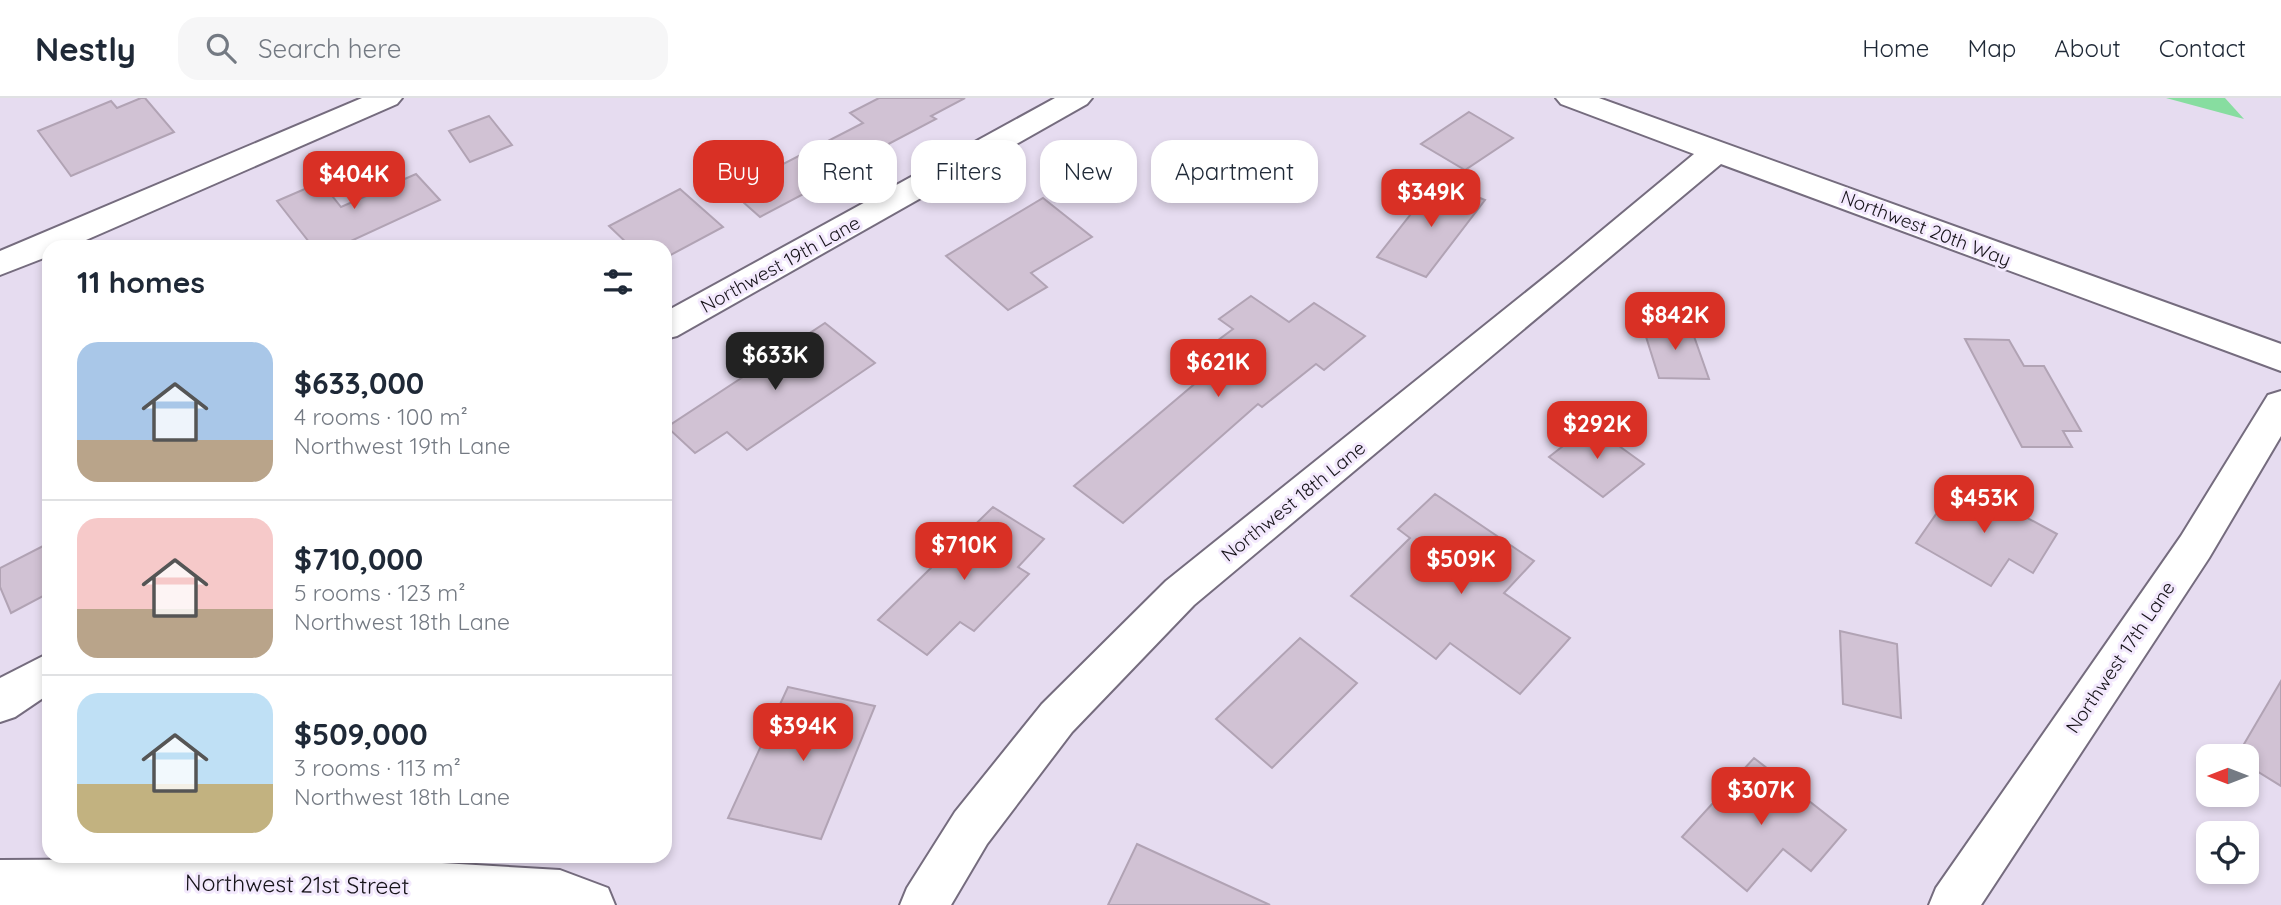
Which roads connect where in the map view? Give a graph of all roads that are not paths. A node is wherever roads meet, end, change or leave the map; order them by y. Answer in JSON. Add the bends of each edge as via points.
{"nodes":[{"id":1,"x":387,"y":98,"type":"edge"},
{"id":2,"x":1077,"y":98,"type":"edge"},
{"id":3,"x":1571,"y":98,"type":"edge"},
{"id":4,"x":1718,"y":150,"type":"junction"},
{"id":5,"x":56,"y":240,"type":"edge"},
{"id":6,"x":42,"y":246,"type":"edge"},
{"id":7,"x":0,"y":264,"type":"edge"},
{"id":8,"x":672,"y":323,"type":"edge"},
{"id":9,"x":2281,"y":358,"type":"edge"},
{"id":10,"x":2281,"y":405,"type":"edge"},
{"id":11,"x":42,"y":675,"type":"edge"},
{"id":12,"x":0,"y":703,"type":"edge"},
{"id":13,"x":0,"y":883,"type":"edge"},
{"id":14,"x":591,"y":905,"type":"edge"},
{"id":15,"x":924,"y":905,"type":"edge"},
{"id":16,"x":1953,"y":905,"type":"edge"}],
"edges":[{"from":1,"to":5,"type":"street"},
{"from":2,"to":8,"type":"street","name":"Northwest 19th Lane"},
{"from":3,"to":4,"type":"street","name":"Northwest 20th Way"},
{"from":4,"to":9,"type":"street","name":"Northwest 20th Way"},
{"from":4,"to":15,"type":"street","name":"Northwest 18th Lane","via":[[1180,593],[1057,718],[971,828]]},
{"from":6,"to":7,"type":"street"},
{"from":10,"to":16,"type":"street","name":"Northwest 17th Lane","via":[[2194,547]]},
{"from":11,"to":12,"type":"street"},
{"from":13,"to":14,"type":"street","name":"Northwest 21st Street","via":[[357,881],[560,894]]}]}
